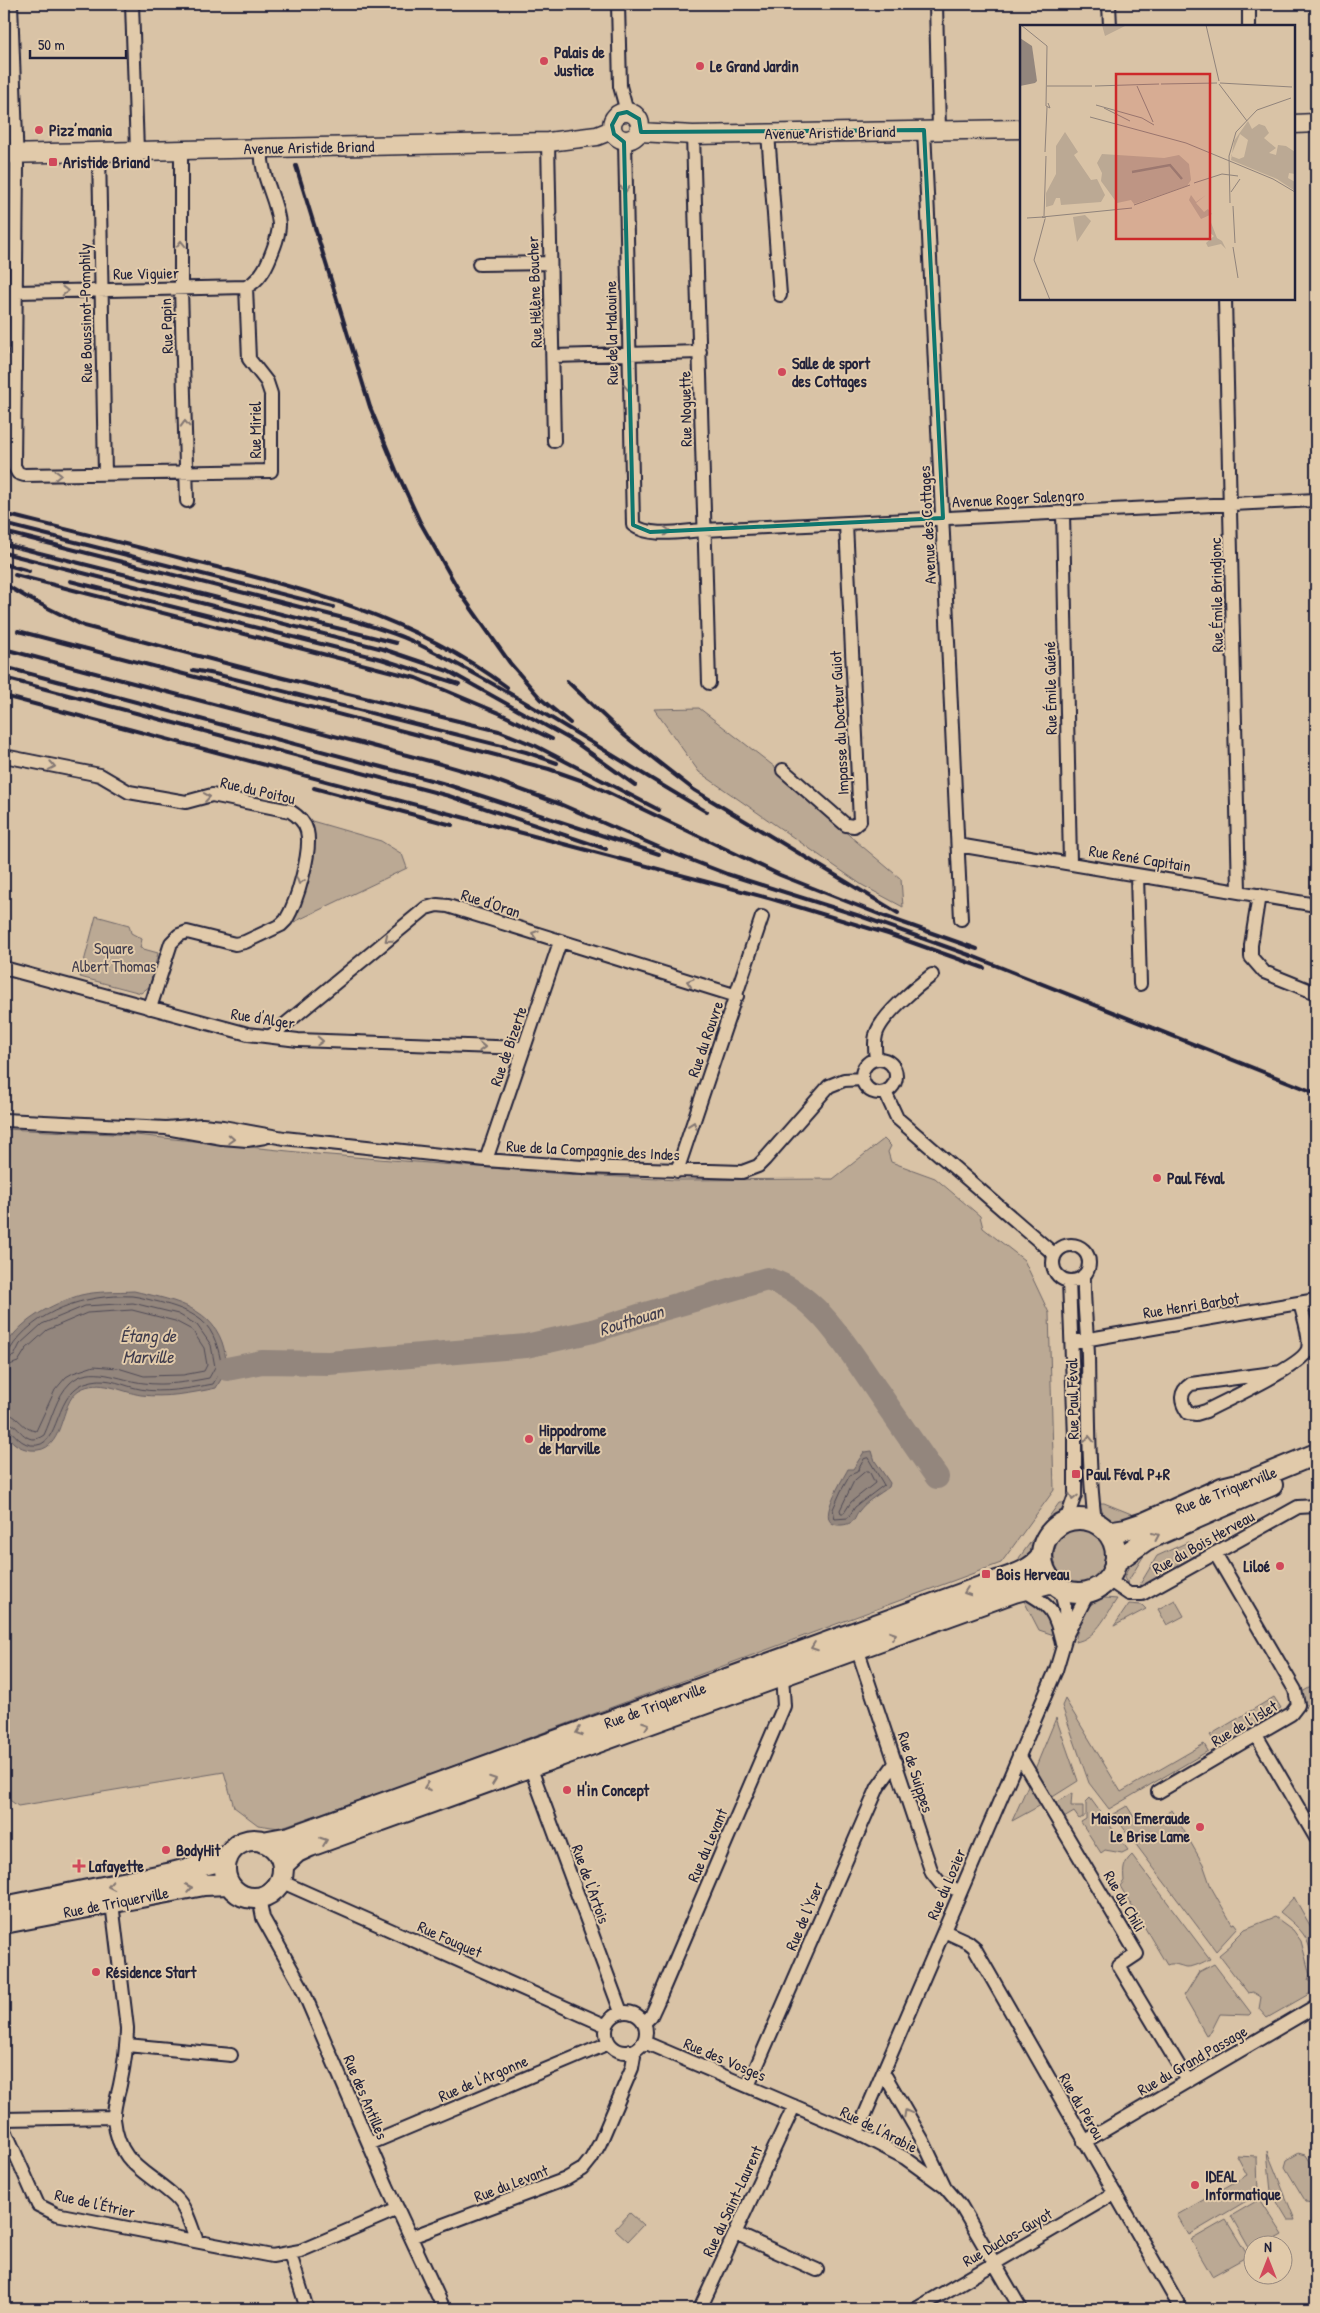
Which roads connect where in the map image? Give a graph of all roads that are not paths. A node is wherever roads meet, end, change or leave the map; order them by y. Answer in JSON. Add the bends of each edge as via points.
{"nodes":[{"id":1,"x":11,"y":4,"type":"edge"},
{"id":2,"x":132,"y":4,"type":"edge"},
{"id":3,"x":618,"y":4,"type":"edge"},
{"id":4,"x":936,"y":4,"type":"edge"},
{"id":5,"x":1109,"y":4,"type":"edge"},
{"id":6,"x":1249,"y":4,"type":"edge"},
{"id":7,"x":1110,"y":25,"type":"edge"},
{"id":8,"x":1249,"y":25,"type":"edge"},
{"id":9,"x":627,"y":112,"type":"junction"},
{"id":10,"x":1295,"y":124,"type":"edge"},
{"id":11,"x":1316,"y":124,"type":"edge"},
{"id":12,"x":1020,"y":129,"type":"edge"},
{"id":13,"x":932,"y":130,"type":"junction"},
{"id":14,"x":768,"y":133,"type":"junction"},
{"id":15,"x":625,"y":134,"type":"junction"},
{"id":16,"x":693,"y":134,"type":"junction"},
{"id":17,"x":548,"y":142,"type":"junction"},
{"id":18,"x":262,"y":148,"type":"junction"},
{"id":19,"x":181,"y":150,"type":"junction"},
{"id":20,"x":137,"y":151,"type":"junction"},
{"id":21,"x":99,"y":152,"type":"junction"},
{"id":22,"x":10,"y":154,"type":"edge"},
{"id":23,"x":550,"y":263,"type":"junction"},
{"id":24,"x":479,"y":264,"type":"dead end"},
{"id":25,"x":246,"y":288,"type":"junction"},
{"id":26,"x":182,"y":289,"type":"junction"},
{"id":27,"x":101,"y":290,"type":"junction"},
{"id":28,"x":17,"y":292,"type":"junction"},
{"id":29,"x":780,"y":296,"type":"dead end"},
{"id":30,"x":1225,"y":300,"type":"edge"},
{"id":31,"x":700,"y":352,"type":"junction"},
{"id":32,"x":628,"y":355,"type":"junction"},
{"id":33,"x":552,"y":356,"type":"junction"},
{"id":34,"x":554,"y":441,"type":"dead end"},
{"id":35,"x":186,"y":472,"type":"junction"},
{"id":36,"x":105,"y":474,"type":"junction"},
{"id":37,"x":1316,"y":500,"type":"edge"},
{"id":38,"x":187,"y":501,"type":"dead end"},
{"id":39,"x":1230,"y":505,"type":"junction"},
{"id":40,"x":1062,"y":512,"type":"junction"},
{"id":41,"x":943,"y":518,"type":"junction"},
{"id":42,"x":846,"y":524,"type":"junction"},
{"id":43,"x":633,"y":525,"type":"joint"},
{"id":44,"x":704,"y":530,"type":"junction"},
{"id":45,"x":709,"y":683,"type":"dead end"},
{"id":46,"x":4,"y":756,"type":"edge"},
{"id":47,"x":783,"y":770,"type":"dead end"},
{"id":48,"x":958,"y":845,"type":"junction"},
{"id":49,"x":1070,"y":863,"type":"junction"},
{"id":50,"x":1138,"y":875,"type":"junction"},
{"id":51,"x":1239,"y":891,"type":"junction"},
{"id":52,"x":1259,"y":895,"type":"junction"},
{"id":53,"x":1316,"y":905,"type":"edge"},
{"id":54,"x":762,"y":918,"type":"dead end"},
{"id":55,"x":961,"y":918,"type":"dead end"},
{"id":56,"x":560,"y":942,"type":"junction"},
{"id":57,"x":4,"y":968,"type":"edge"},
{"id":58,"x":932,"y":975,"type":"dead end"},
{"id":59,"x":1140,"y":984,"type":"dead end"},
{"id":60,"x":1316,"y":993,"type":"edge"},
{"id":61,"x":737,"y":996,"type":"junction"},
{"id":62,"x":150,"y":1008,"type":"junction"},
{"id":63,"x":272,"y":1036,"type":"junction"},
{"id":64,"x":524,"y":1048,"type":"junction"},
{"id":65,"x":876,"y":1059,"type":"junction"},
{"id":66,"x":862,"y":1079,"type":"junction"},
{"id":67,"x":885,"y":1092,"type":"junction"},
{"id":68,"x":4,"y":1120,"type":"edge"},
{"id":69,"x":486,"y":1160,"type":"junction"},
{"id":70,"x":677,"y":1171,"type":"junction"},
{"id":71,"x":1055,"y":1255,"type":"junction"},
{"id":72,"x":1084,"y":1275,"type":"junction"},
{"id":73,"x":1069,"y":1281,"type":"junction"},
{"id":74,"x":1316,"y":1300,"type":"edge"},
{"id":75,"x":1300,"y":1303,"type":"junction"},
{"id":76,"x":1087,"y":1340,"type":"junction"},
{"id":77,"x":1072,"y":1342,"type":"junction"},
{"id":78,"x":1281,"y":1372,"type":"junction"},
{"id":79,"x":1316,"y":1442,"type":"edge"},
{"id":80,"x":1316,"y":1454,"type":"edge"},
{"id":81,"x":1316,"y":1467,"type":"edge"},
{"id":82,"x":1222,"y":1488,"type":"junction"},
{"id":83,"x":1316,"y":1506,"type":"edge"},
{"id":84,"x":1066,"y":1521,"type":"junction"},
{"id":85,"x":1101,"y":1527,"type":"junction"},
{"id":86,"x":1215,"y":1553,"type":"junction"},
{"id":87,"x":1042,"y":1556,"type":"junction"},
{"id":88,"x":1111,"y":1571,"type":"junction"},
{"id":89,"x":1056,"y":1585,"type":"junction"},
{"id":90,"x":1022,"y":1590,"type":"junction"},
{"id":91,"x":1089,"y":1591,"type":"junction"},
{"id":92,"x":1064,"y":1640,"type":"junction"},
{"id":93,"x":857,"y":1648,"type":"junction"},
{"id":94,"x":782,"y":1676,"type":"junction"},
{"id":95,"x":1256,"y":1735,"type":"junction"},
{"id":96,"x":1019,"y":1755,"type":"junction"},
{"id":97,"x":896,"y":1762,"type":"junction"},
{"id":98,"x":530,"y":1766,"type":"junction"},
{"id":99,"x":1158,"y":1792,"type":"dead end"},
{"id":100,"x":1316,"y":1838,"type":"edge"},
{"id":101,"x":264,"y":1842,"type":"junction"},
{"id":102,"x":227,"y":1859,"type":"junction"},
{"id":103,"x":281,"y":1873,"type":"junction"},
{"id":104,"x":229,"y":1884,"type":"junction"},
{"id":105,"x":960,"y":1891,"type":"junction"},
{"id":106,"x":260,"y":1898,"type":"junction"},
{"id":107,"x":112,"y":1903,"type":"junction"},
{"id":108,"x":4,"y":1907,"type":"edge"},
{"id":109,"x":4,"y":1923,"type":"edge"},
{"id":110,"x":944,"y":1930,"type":"junction"},
{"id":111,"x":1316,"y":2006,"type":"edge"},
{"id":112,"x":621,"y":2012,"type":"junction"},
{"id":113,"x":644,"y":2023,"type":"junction"},
{"id":114,"x":607,"y":2026,"type":"junction"},
{"id":115,"x":644,"y":2042,"type":"junction"},
{"id":116,"x":609,"y":2043,"type":"junction"},
{"id":117,"x":127,"y":2045,"type":"junction"},
{"id":118,"x":630,"y":2051,"type":"junction"},
{"id":119,"x":231,"y":2055,"type":"dead end"},
{"id":120,"x":882,"y":2075,"type":"junction"},
{"id":121,"x":1188,"y":2081,"type":"junction"},
{"id":122,"x":748,"y":2086,"type":"junction"},
{"id":123,"x":794,"y":2106,"type":"junction"},
{"id":124,"x":114,"y":2117,"type":"junction"},
{"id":125,"x":4,"y":2119,"type":"edge"},
{"id":126,"x":4,"y":2128,"type":"edge"},
{"id":127,"x":856,"y":2133,"type":"junction"},
{"id":128,"x":1084,"y":2142,"type":"junction"},
{"id":129,"x":369,"y":2144,"type":"junction"},
{"id":130,"x":945,"y":2187,"type":"junction"},
{"id":131,"x":1114,"y":2193,"type":"junction"},
{"id":132,"x":398,"y":2209,"type":"junction"},
{"id":133,"x":735,"y":2233,"type":"junction"},
{"id":134,"x":411,"y":2237,"type":"junction"},
{"id":135,"x":197,"y":2242,"type":"junction"},
{"id":136,"x":290,"y":2254,"type":"junction"},
{"id":137,"x":995,"y":2264,"type":"junction"},
{"id":138,"x":817,"y":2270,"type":"dead end"},
{"id":139,"x":307,"y":2309,"type":"edge"},
{"id":140,"x":444,"y":2309,"type":"edge"},
{"id":141,"x":700,"y":2309,"type":"edge"},
{"id":142,"x":916,"y":2309,"type":"edge"},
{"id":143,"x":1021,"y":2309,"type":"edge"},
{"id":144,"x":1181,"y":2309,"type":"edge"}],
"edges":[{"from":1,"to":22,"type":"street"},
{"from":2,"to":20,"type":"street"},
{"from":3,"to":9,"type":"street","via":[[620,86]]},
{"from":4,"to":13,"type":"street","name":"Avenue des Cottages"},
{"from":5,"to":7,"type":"street"},
{"from":6,"to":8,"type":"street"},
{"from":9,"to":15,"type":"main road","via":[[615,117]]},
{"from":9,"to":15,"type":"main road","via":[[638,119]]},
{"from":10,"to":11,"type":"main road"},
{"from":12,"to":13,"type":"main road","name":"Avenue Aristide Briand"},
{"from":13,"to":14,"type":"main road","name":"Avenue Aristide Briand"},
{"from":13,"to":41,"type":"street","name":"Avenue des Cottages"},
{"from":14,"to":16,"type":"main road","name":"Avenue Aristide Briand"},
{"from":14,"to":29,"type":"street"},
{"from":15,"to":16,"type":"main road","name":"Avenue Aristide Briand"},
{"from":15,"to":17,"type":"main road","name":"Avenue Aristide Briand"},
{"from":15,"to":32,"type":"street","name":"Rue de la Malouine","one_way":true},
{"from":16,"to":31,"type":"street","name":"Rue Noguette"},
{"from":17,"to":18,"type":"main road","name":"Avenue Aristide Briand"},
{"from":17,"to":23,"type":"street","name":"Rue Hélène Boucher"},
{"from":18,"to":19,"type":"main road","name":"Avenue Aristide Briand"},
{"from":18,"to":25,"type":"street","via":[[278,234],[265,269],[257,281]]},
{"from":19,"to":20,"type":"main road","name":"Avenue Aristide Briand"},
{"from":26,"to":19,"type":"street","name":"Rue Papin","one_way":true},
{"from":20,"to":21,"type":"main road","name":"Avenue Aristide Briand"},
{"from":21,"to":22,"type":"main road","name":"Avenue Aristide Briand"},
{"from":21,"to":27,"type":"street","name":"Rue Boussinot-Pomphily"},
{"from":22,"to":28,"type":"street"},
{"from":23,"to":24,"type":"street"},
{"from":23,"to":33,"type":"street","name":"Rue Hélène Boucher"},
{"from":25,"to":26,"type":"street","name":"Rue Viguier"},
{"from":25,"to":35,"type":"street","name":"Rue Miriel","via":[[249,359],[272,394],[272,471]]},
{"from":26,"to":27,"type":"street","name":"Rue Viguier"},
{"from":35,"to":26,"type":"street","name":"Rue Papin","one_way":true},
{"from":28,"to":27,"type":"street","name":"Rue Viguier","one_way":true},
{"from":27,"to":36,"type":"street","name":"Rue Boussinot-Pomphily"},
{"from":28,"to":36,"type":"street","name":"Rue Miriel","one_way":true,"via":[[14,466],[18,473],[24,475]]},
{"from":30,"to":39,"type":"street","name":"Rue Émile Brindjonc"},
{"from":31,"to":32,"type":"street"},
{"from":31,"to":44,"type":"street","name":"Rue Noguette"},
{"from":32,"to":33,"type":"street"},
{"from":32,"to":43,"type":"street","name":"Rue de la Malouine","one_way":true},
{"from":33,"to":34,"type":"street","name":"Rue Hélène Boucher"},
{"from":35,"to":36,"type":"street","name":"Rue Miriel"},
{"from":35,"to":38,"type":"street","name":"Rue Papin"},
{"from":37,"to":39,"type":"street","name":"Avenue Roger Salengro"},
{"from":39,"to":40,"type":"street","name":"Avenue Roger Salengro"},
{"from":39,"to":51,"type":"street","name":"Rue Émile Brindjonc"},
{"from":40,"to":41,"type":"street","name":"Avenue Roger Salengro"},
{"from":40,"to":49,"type":"street","name":"Rue Émile Guéné"},
{"from":41,"to":42,"type":"street","name":"Avenue Roger Salengro"},
{"from":41,"to":48,"type":"street","name":"Avenue des Cottages"},
{"from":42,"to":44,"type":"street","name":"Avenue Roger Salengro"},
{"from":42,"to":47,"type":"street","name":"Impasse du Docteur Guiot","via":[[860,821],[854,826],[846,825]]},
{"from":43,"to":44,"type":"street","name":"Avenue Roger Salengro","one_way":true,"via":[[650,532]]},
{"from":44,"to":45,"type":"street","name":"Rue Noguette"},
{"from":46,"to":62,"type":"street","name":"Rue du Poitou","one_way":true,"via":[[100,775],[129,792],[186,802],[212,795],[290,811],[307,829],[303,872],[289,914],[281,925],[235,944],[187,932],[180,935],[171,943]]},
{"from":48,"to":49,"type":"street","name":"Rue René Capitain"},
{"from":48,"to":55,"type":"street","name":"Avenue des Cottages"},
{"from":49,"to":50,"type":"street","name":"Rue René Capitain"},
{"from":50,"to":51,"type":"street","name":"Rue René Capitain"},
{"from":50,"to":59,"type":"street"},
{"from":51,"to":52,"type":"street","name":"Rue René Capitain"},
{"from":52,"to":53,"type":"street","name":"Rue René Capitain"},
{"from":52,"to":60,"type":"street","via":[[1251,958],[1264,972]]},
{"from":54,"to":61,"type":"street","name":"Rue du Rouvre"},
{"from":61,"to":56,"type":"street","name":"Rue d'Oran","one_way":true},
{"from":56,"to":63,"type":"street","name":"Rue d'Oran","one_way":true,"via":[[448,906],[426,908]]},
{"from":56,"to":64,"type":"street","name":"Rue de Bizerte"},
{"from":57,"to":62,"type":"street","name":"Rue d'Alger"},
{"from":58,"to":65,"type":"street","via":[[908,994],[878,1030]]},
{"from":70,"to":61,"type":"street","name":"Rue du Rouvre","one_way":true},
{"from":62,"to":63,"type":"street","name":"Rue d'Alger","via":[[226,1029]]},
{"from":63,"to":64,"type":"street","name":"Rue d'Alger","one_way":true,"via":[[298,1040]]},
{"from":64,"to":69,"type":"street","name":"Rue de Bizerte"},
{"from":65,"to":66,"type":"street","via":[[864,1068]]},
{"from":65,"to":67,"type":"street","via":[[888,1061],[895,1068],[896,1080]]},
{"from":66,"to":67,"type":"street","via":[[868,1089]]},
{"from":66,"to":70,"type":"street","name":"Rue de la Compagnie des Indes","via":[[844,1080],[829,1086],[758,1166],[742,1172]]},
{"from":67,"to":71,"type":"street","via":[[897,1118]]},
{"from":68,"to":69,"type":"street","name":"Rue de la Compagnie des Indes","via":[[166,1128],[222,1138],[284,1138]]},
{"from":69,"to":70,"type":"street","name":"Rue de la Compagnie des Indes"},
{"from":71,"to":72,"type":"street","via":[[1067,1246],[1082,1250],[1088,1264]]},
{"from":71,"to":73,"type":"street","via":[[1055,1272]]},
{"from":72,"to":73,"type":"street"},
{"from":72,"to":76,"type":"street","name":"Rue Paul Féval"},
{"from":73,"to":77,"type":"street","name":"Rue Paul Féval"},
{"from":74,"to":75,"type":"street","name":"Rue Henri Barbot"},
{"from":75,"to":76,"type":"street","name":"Rue Henri Barbot"},
{"from":75,"to":78,"type":"street","via":[[1308,1349],[1301,1359]]},
{"from":76,"to":77,"type":"street","name":"Rue Henri Barbot"},
{"from":85,"to":76,"type":"street","name":"Rue Paul Féval","one_way":true,"via":[[1090,1468]]},
{"from":77,"to":84,"type":"street","name":"Rue Paul Féval","one_way":true,"via":[[1075,1495]]},
{"from":78,"to":78,"type":"street","via":[[1206,1411],[1188,1413],[1183,1407],[1181,1395],[1191,1384]]},
{"from":79,"to":82,"type":"main road","via":[[1246,1473]]},
{"from":80,"to":82,"type":"main road","name":"Rue de Triquerville","via":[[1250,1481]]},
{"from":88,"to":81,"type":"main road","name":"Rue de Triquerville","one_way":true,"via":[[1146,1540]]},
{"from":82,"to":85,"type":"main road","name":"Rue de Triquerville","via":[[1126,1529]]},
{"from":83,"to":86,"type":"street","name":"Rue du Bois Herveau","via":[[1298,1507]]},
{"from":84,"to":85,"type":"main road","via":[[1078,1519]]},
{"from":84,"to":87,"type":"main road","via":[[1048,1535]]},
{"from":85,"to":88,"type":"main road","via":[[1115,1549]]},
{"from":86,"to":88,"type":"street","name":"Rue du Bois Herveau","via":[[1142,1594],[1129,1594]]},
{"from":86,"to":95,"type":"street","name":"Rue de l’Islet","via":[[1298,1696],[1298,1705],[1291,1714]]},
{"from":87,"to":89,"type":"main road","via":[[1045,1570]]},
{"from":87,"to":101,"type":"main road","name":"Rue de Triquerville","one_way":true,"via":[[1027,1569],[989,1584],[290,1837]]},
{"from":88,"to":91,"type":"main road","via":[[1098,1587]]},
{"from":89,"to":90,"type":"main road","name":"Rue de Triquerville"},
{"from":89,"to":91,"type":"main road","via":[[1076,1593]]},
{"from":89,"to":92,"type":"street","name":"Rue du Lozier","via":[[1065,1608]]},
{"from":90,"to":92,"type":"street","via":[[1050,1608]]},
{"from":93,"to":90,"type":"main road","name":"Rue de Triquerville","one_way":true},
{"from":91,"to":92,"type":"street","name":"Rue du Lozier"},
{"from":92,"to":96,"type":"street","name":"Rue du Lozier","via":[[1056,1670]]},
{"from":93,"to":94,"type":"main road","name":"Rue de Triquerville"},
{"from":93,"to":97,"type":"street","name":"Rue de Suippes"},
{"from":98,"to":94,"type":"main road","name":"Rue de Triquerville","one_way":true},
{"from":94,"to":113,"type":"street","name":"Rue du Levant","via":[[784,1706],[658,2003]]},
{"from":95,"to":99,"type":"street","name":"Rue de l’Islet"},
{"from":95,"to":100,"type":"street"},
{"from":96,"to":105,"type":"street","name":"Rue du Lozier"},
{"from":96,"to":121,"type":"street","name":"Rue du Chili","via":[[1137,1954],[1119,1966]]},
{"from":97,"to":105,"type":"street","name":"Rue de Suippes","via":[[932,1872],[940,1883]]},
{"from":97,"to":122,"type":"street","name":"Rue de l'Yser","via":[[878,1788]]},
{"from":103,"to":98,"type":"main road","name":"Rue de Triquerville","one_way":true,"via":[[297,1852],[310,1846]]},
{"from":98,"to":112,"type":"street","name":"Rue de l'Artois"},
{"from":101,"to":102,"type":"main road","via":[[246,1841],[231,1851]]},
{"from":101,"to":103,"type":"main road","via":[[276,1851]]},
{"from":102,"to":104,"type":"main road"},
{"from":102,"to":108,"type":"main road","name":"Rue de Triquerville","one_way":true},
{"from":103,"to":106,"type":"main road","via":[[269,1894]]},
{"from":103,"to":114,"type":"street","name":"Rue Fouquet"},
{"from":104,"to":106,"type":"main road","via":[[243,1896]]},
{"from":107,"to":104,"type":"main road","name":"Rue de Triquerville","one_way":true,"via":[[204,1885]]},
{"from":105,"to":110,"type":"street","name":"Rue du Lozier"},
{"from":106,"to":129,"type":"street","name":"Rue des Antilles","via":[[264,1918],[301,1986]]},
{"from":107,"to":109,"type":"main road","name":"Rue de Triquerville"},
{"from":107,"to":117,"type":"street"},
{"from":110,"to":120,"type":"street","name":"Rue du Lozier"},
{"from":110,"to":128,"type":"street","name":"Rue du Pérou","via":[[974,1947]]},
{"from":111,"to":121,"type":"street","name":"Rue du Grand Passage"},
{"from":112,"to":113,"type":"street","via":[[634,2014]]},
{"from":112,"to":114,"type":"street","via":[[612,2017]]},
{"from":113,"to":115,"type":"street"},
{"from":114,"to":116,"type":"street"},
{"from":115,"to":118,"type":"street"},
{"from":115,"to":122,"type":"street","name":"Rue des Vosges"},
{"from":116,"to":118,"type":"street","via":[[622,2051]]},
{"from":116,"to":129,"type":"street","name":"Rue de l'Argonne"},
{"from":117,"to":119,"type":"street"},
{"from":117,"to":124,"type":"street"},
{"from":118,"to":134,"type":"street","name":"Rue du Levant","via":[[634,2056],[632,2068],[600,2143],[583,2170]]},
{"from":120,"to":127,"type":"street","name":"Rue du Lozier"},
{"from":130,"to":120,"type":"street","name":"Rue de l'Arabie","one_way":true,"via":[[923,2141]]},
{"from":121,"to":128,"type":"street","name":"Rue du Grand Passage"},
{"from":122,"to":123,"type":"street","name":"Rue des Vosges"},
{"from":123,"to":127,"type":"street","name":"Rue de l'Arabie"},
{"from":123,"to":133,"type":"street","name":"Rue du Saint-Laurent"},
{"from":124,"to":125,"type":"street"},
{"from":124,"to":135,"type":"street","via":[[122,2148],[130,2162],[176,2198],[186,2212]]},
{"from":126,"to":135,"type":"street","name":"Rue de l'Étrier","via":[[38,2204],[56,2214]]},
{"from":127,"to":130,"type":"street","name":"Rue de l'Arabie","via":[[899,2155]]},
{"from":128,"to":131,"type":"street","name":"Rue du Pérou"},
{"from":129,"to":132,"type":"street","name":"Rue des Antilles"},
{"from":130,"to":137,"type":"street","name":"Rue de l'Arabie","via":[[961,2206]]},
{"from":131,"to":137,"type":"street","name":"Rue Duclos-Guyot"},
{"from":131,"to":144,"type":"street","name":"Rue du Pérou"},
{"from":132,"to":134,"type":"street","name":"Rue des Antilles"},
{"from":132,"to":136,"type":"street","name":"Rue de l'Étrier"},
{"from":133,"to":138,"type":"street"},
{"from":133,"to":141,"type":"street","name":"Rue du Saint-Laurent"},
{"from":134,"to":140,"type":"street","name":"Rue des Antilles"},
{"from":135,"to":136,"type":"street","name":"Rue de l'Étrier","via":[[272,2256]]},
{"from":136,"to":139,"type":"street"},
{"from":137,"to":142,"type":"street","name":"Rue Duclos-Guyot"},
{"from":137,"to":143,"type":"street","name":"Rue de l'Arabie"}]}
